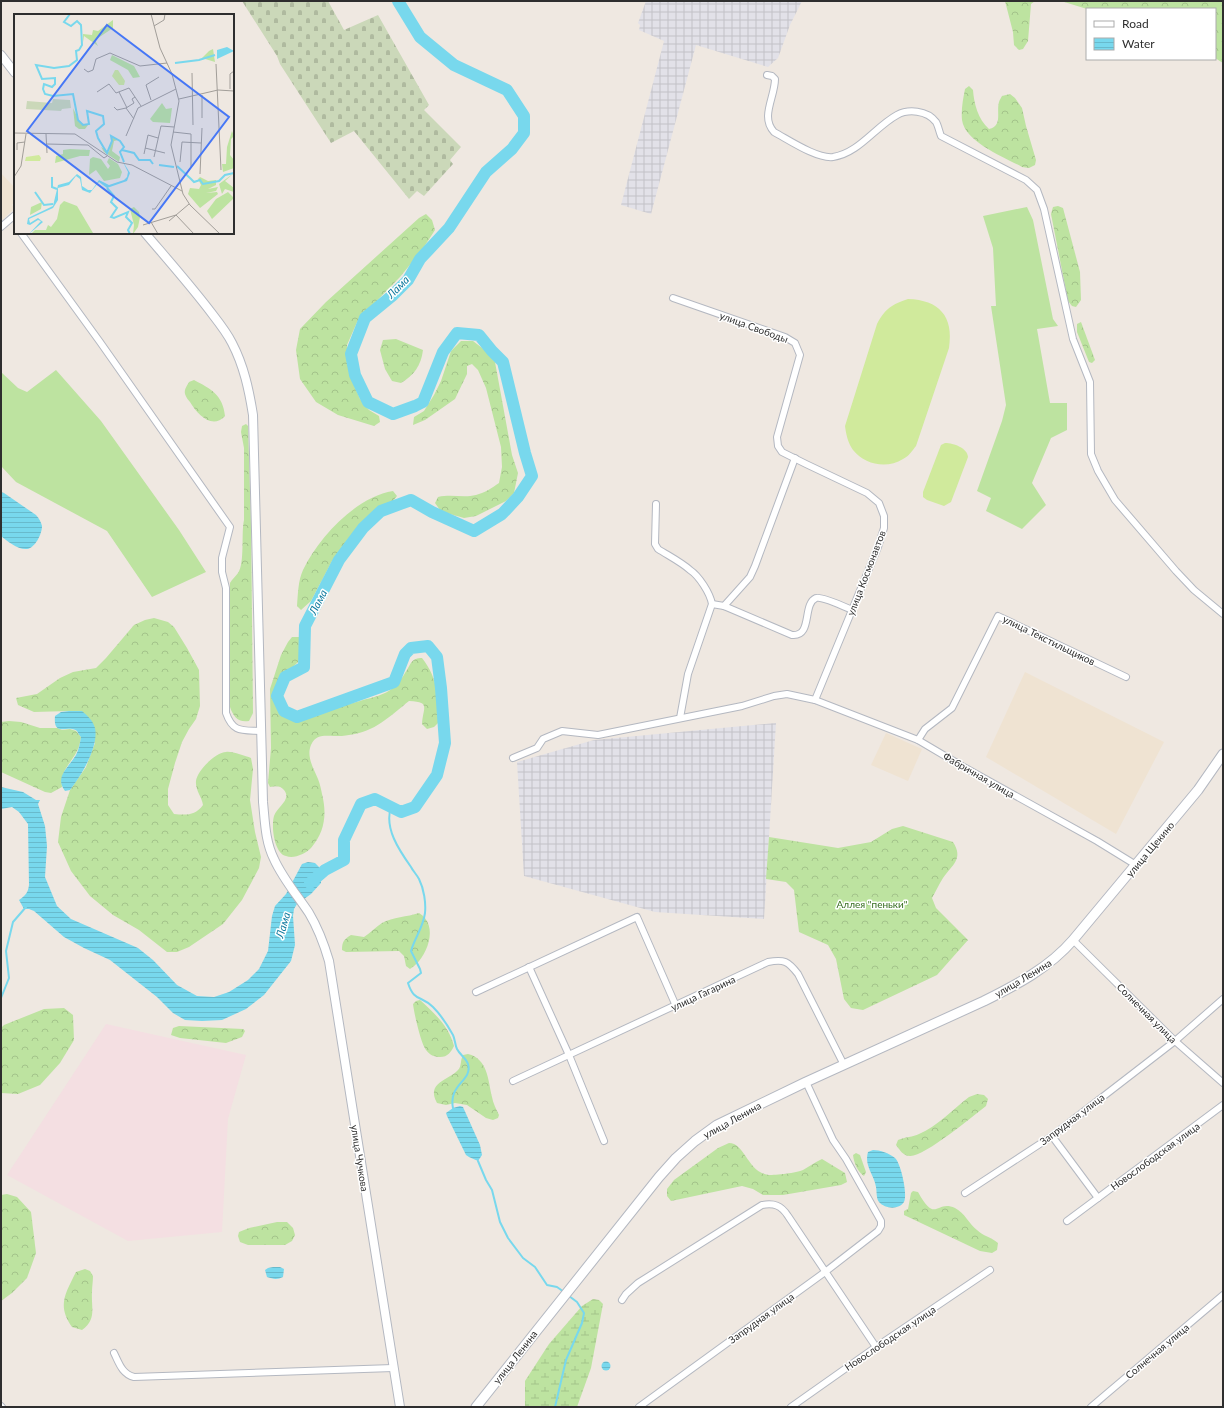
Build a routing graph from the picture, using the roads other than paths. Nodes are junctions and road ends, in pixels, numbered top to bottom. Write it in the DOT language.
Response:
graph roads {
  1 [pos="1,55"];
  2 [pos="14,72"];
  3 [pos="767,75"];
  4 [pos="13,216"];
  5 [pos="1,227"];
  6 [pos="22,234"];
  7 [pos="146,234"];
  8 [pos="673,298"];
  9 [pos="782,452"];
  10 [pos="795,458"];
  11 [pos="656,504"];
  12 [pos="712,604"];
  13 [pos="724,606"];
  14 [pos="852,610"];
  15 [pos="1223,614"];
  16 [pos="1126,677"];
  17 [pos="815,700"];
  18 [pos="680,718"];
  19 [pos="261,731"];
  20 [pos="918,740"];
  21 [pos="1223,754"];
  22 [pos="513,758"];
  23 [pos="1136,865"];
  24 [pos="1073,940"];
  25 [pos="528,968"];
  26 [pos="476,992"];
  27 [pos="1223,999"];
  28 [pos="676,1006"];
  29 [pos="1175,1041"];
  30 [pos="569,1055"];
  31 [pos="844,1065"];
  32 [pos="513,1081"];
  33 [pos="806,1082"];
  34 [pos="1223,1083"];
  35 [pos="1223,1106"];
  36 [pos="1052,1136"];
  37 [pos="604,1141"];
  38 [pos="966,1193"];
  39 [pos="1098,1198"];
  40 [pos="1067,1220"];
  41 [pos="990,1270"];
  42 [pos="825,1272"];
  43 [pos="1223,1295"];
  44 [pos="622,1300"];
  45 [pos="876,1347"];
  46 [pos="114,1353"];
  47 [pos="393,1368"];
  48 [pos="400,1407"];
  49 [pos="476,1407"];
  50 [pos="639,1407"];
  51 [pos="791,1407"];
  52 [pos="1090,1407"];
  1 -- 2 [label="street"];
  3 -- 15 [label="street"];
  4 -- 5 [label="street"];
  6 -- 19 [label="street"];
  7 -- 19 [label="street, улица Чучкова"];
  8 -- 9 [label="street, улица Свободы"];
  9 -- 10 [label="street, улица Космонавтов"];
  10 -- 13 [label="street"];
  10 -- 14 [label="street, улица Космонавтов"];
  11 -- 12 [label="street"];
  12 -- 13 [label="street"];
  12 -- 18 [label="street"];
  13 -- 14 [label="street"];
  14 -- 17 [label="street, улица Космонавтов"];
  16 -- 20 [label="street, улица Текстильщиков"];
  17 -- 18 [label="street, Фабричная улица"];
  17 -- 20 [label="street, Фабричная улица"];
  18 -- 22 [label="street, Фабричная улица"];
  19 -- 47 [label="street, улица Чучкова"];
  20 -- 23 [label="street, Фабричная улица"];
  21 -- 23 [label="main road, улица Щекино"];
  23 -- 24 [label="main road, улица Щекино"];
  24 -- 29 [label="street, Солнечная улица"];
  24 -- 31 [label="main road, улица Ленина"];
  25 -- 26 [label="street"];
  25 -- 28 [label="street"];
  25 -- 30 [label="street"];
  27 -- 29 [label="street, Запрудная улица"];
  28 -- 30 [label="street, улица Гагарина"];
  28 -- 31 [label="street, улица Гагарина"];
  29 -- 34 [label="street, Солнечная улица"];
  29 -- 36 [label="street, Запрудная улица"];
  30 -- 32 [label="street, улица Гагарина"];
  30 -- 37 [label="street"];
  31 -- 33 [label="main road, улица Ленина"];
  33 -- 42 [label="street, Запрудная улица"];
  33 -- 49 [label="main road, улица Ленина"];
  35 -- 39 [label="street, Новослободская улица"];
  36 -- 38 [label="street, Запрудная улица"];
  36 -- 39 [label="street"];
  39 -- 40 [label="street, Новослободская улица"];
  41 -- 45 [label="street, Новослободская улица"];
  42 -- 44 [label="street"];
  42 -- 45 [label="street"];
  42 -- 50 [label="street, Запрудная улица"];
  43 -- 52 [label="street, Солнечная улица"];
  45 -- 51 [label="street, Новослободская улица"];
  46 -- 47 [label="street"];
  47 -- 48 [label="street, улица Чучкова"];
}
